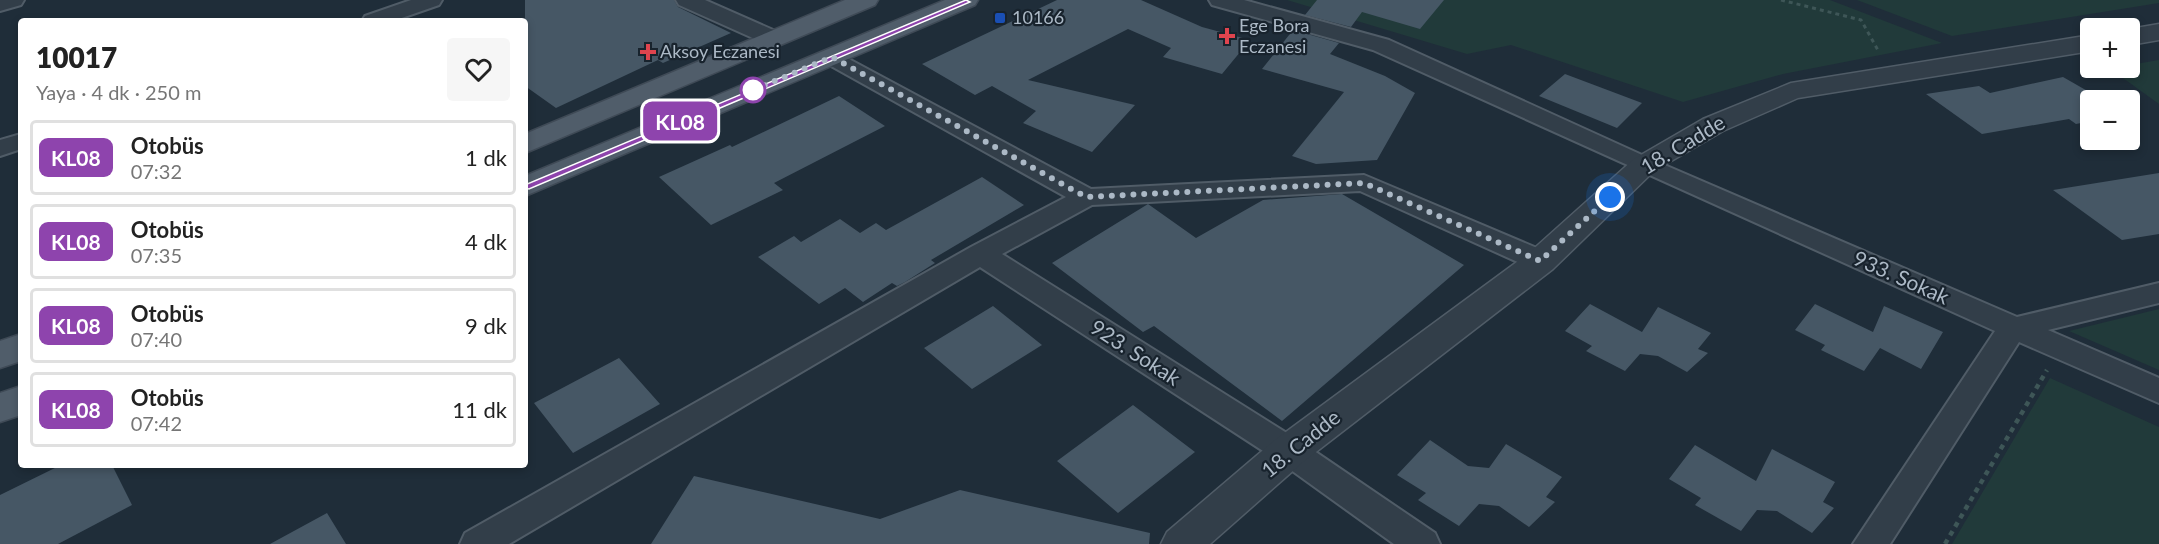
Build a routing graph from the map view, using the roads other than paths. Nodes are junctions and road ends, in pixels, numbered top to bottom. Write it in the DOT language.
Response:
graph roads {
  1 [pos="13,0"];
  2 [pos="431,0"];
  3 [pos="687,0"];
  4 [pos="866,0"];
  5 [pos="966,0"];
  6 [pos="1220,0"];
  7 [pos="0,5"];
  8 [pos="381,18"];
  9 [pos="2159,32"];
  10 [pos="2140,35"];
  11 [pos="772,38"];
  12 [pos="2080,45"];
  13 [pos="832,57"];
  14 [pos="18,142"];
  15 [pos="528,143"];
  16 [pos="0,148"];
  17 [pos="1644,165"];
  18 [pos="528,185"];
  19 [pos="1086,197"];
  20 [pos="981,254"];
  21 [pos="1540,261"];
  22 [pos="2159,293"];
  23 [pos="2013,328"];
  24 [pos="18,348"];
  25 [pos="0,355"];
  26 [pos="2159,391"];
  27 [pos="18,400"];
  28 [pos="0,408"];
  29 [pos="1289,451"];
  30 [pos="478,544"];
  31 [pos="1182,544"];
  32 [pos="1422,544"];
  33 [pos="1871,544"];
  1 -- 7 [label="street"];
  2 -- 8 [label="street"];
  3 -- 11 [label="street"];
  4 -- 11 [label="main road"];
  5 -- 13 [label="main road"];
  6 -- 17 [label="street, 933. Sokak"];
  9 -- 10 [label="street"];
  11 -- 15 [label="main road"];
  12 -- 17 [label="street, 18. Cadde"];
  13 -- 18 [label="main road"];
  13 -- 19 [label="street"];
  14 -- 16 [label="street"];
  17 -- 21 [label="street, 18. Cadde"];
  17 -- 23 [label="street, 933. Sokak"];
  19 -- 20 [label="street"];
  19 -- 21 [label="street"];
  20 -- 29 [label="street, 923. Sokak"];
  20 -- 30 [label="street"];
  21 -- 29 [label="street, 18. Cadde"];
  22 -- 23 [label="street"];
  23 -- 26 [label="street, 933. Sokak"];
  23 -- 33 [label="street"];
  24 -- 25 [label="main road"];
  27 -- 28 [label="main road"];
  29 -- 31 [label="street, 18. Cadde"];
  29 -- 32 [label="street, 923. Sokak"];
}
